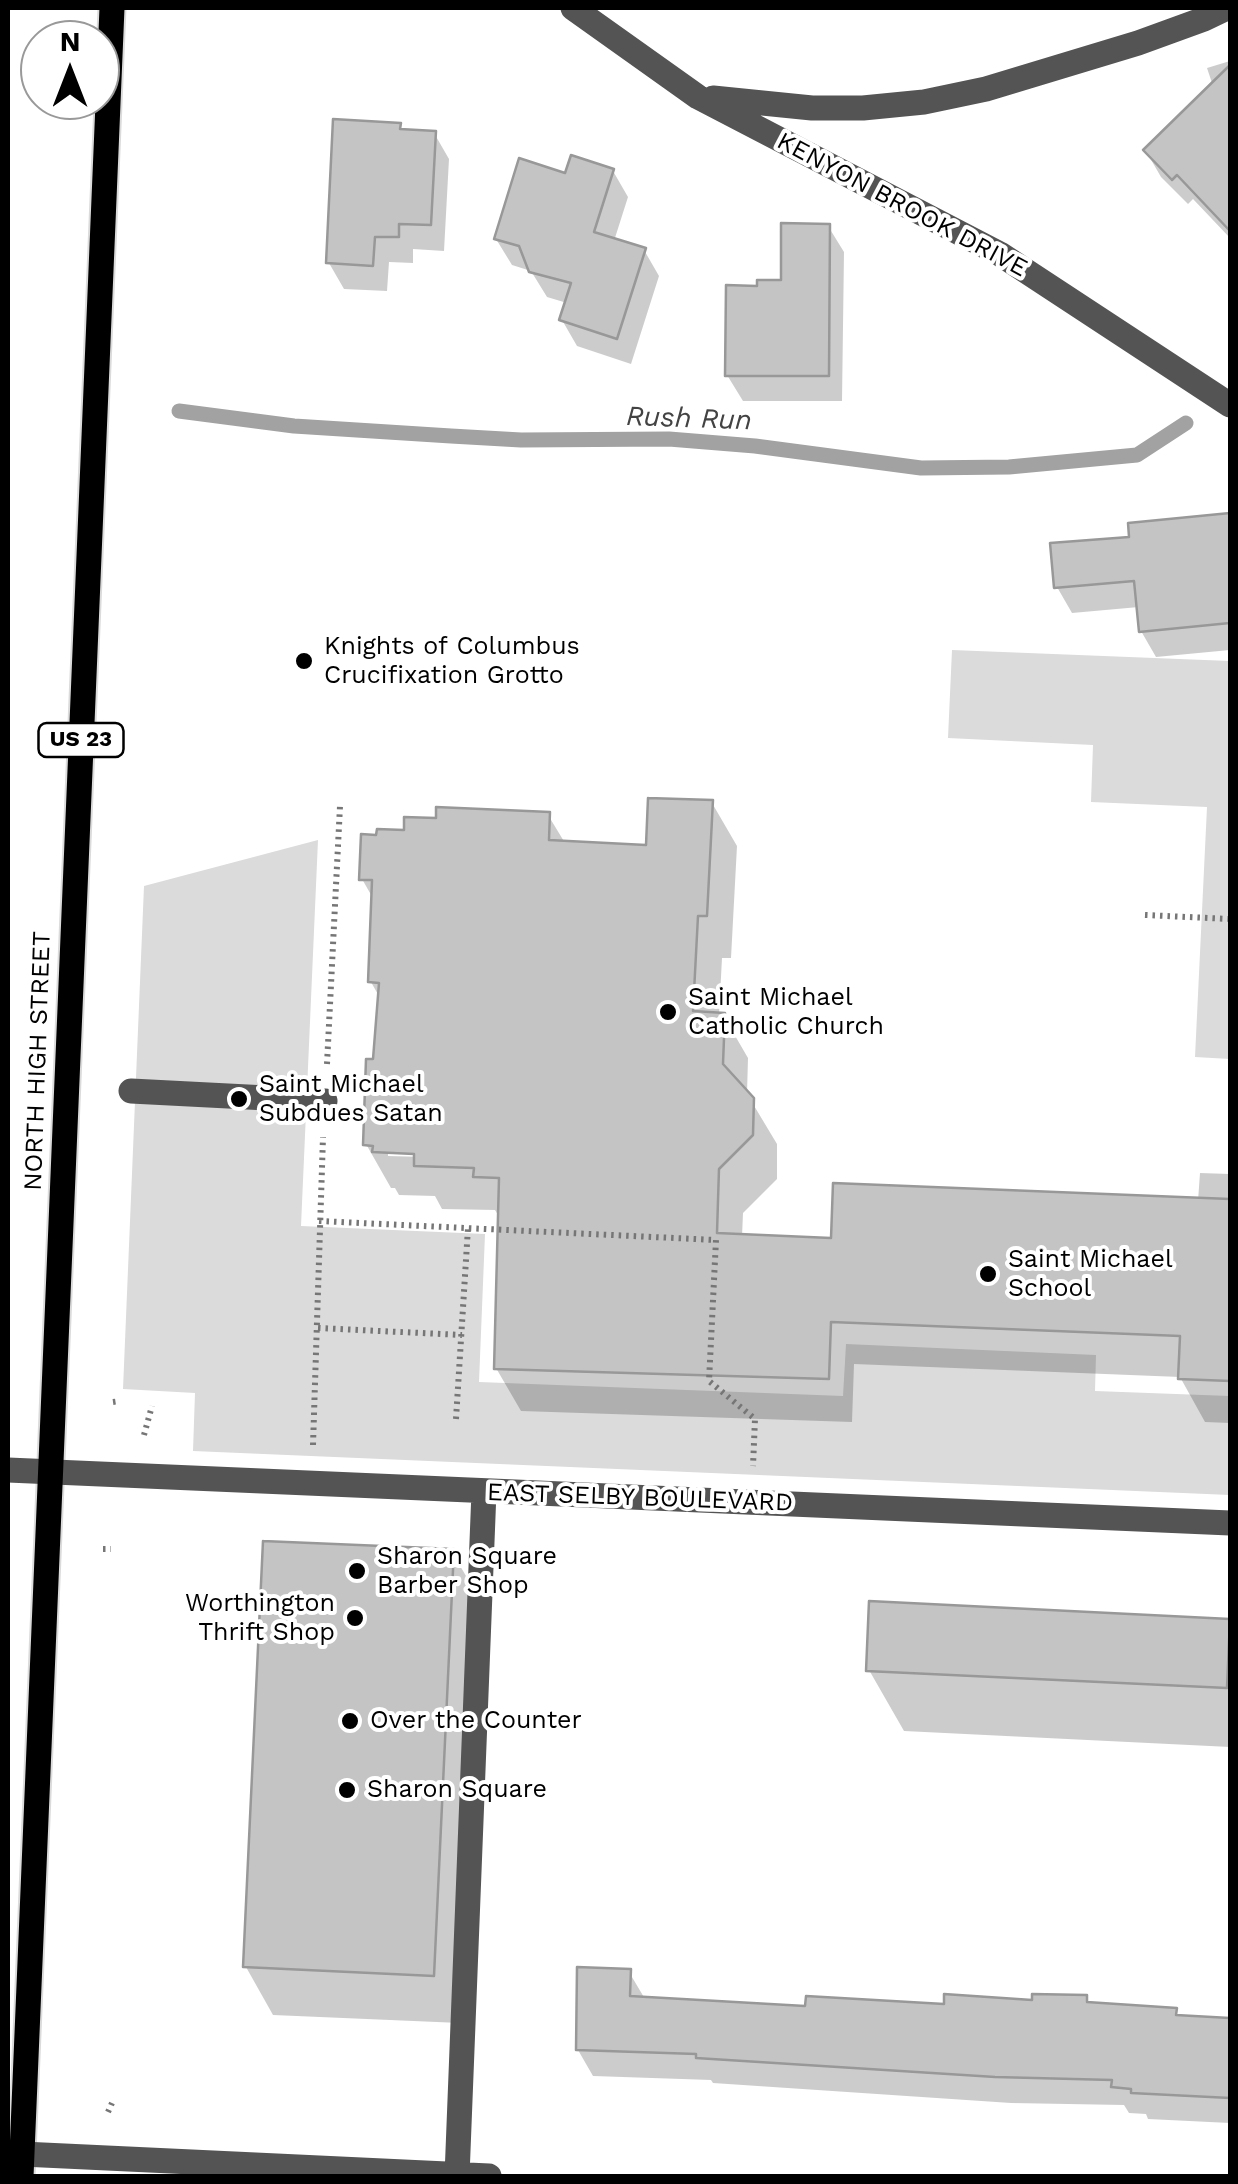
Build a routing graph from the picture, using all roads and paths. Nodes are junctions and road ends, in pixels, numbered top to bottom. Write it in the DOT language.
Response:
graph roads {
  1 [pos="112,8"];
  2 [pos="573,8"];
  3 [pos="1227,8"];
  4 [pos="698,97"];
  5 [pos="1230,405"];
  6 [pos="1146,915"];
  7 [pos="1230,918"];
  8 [pos="131,1092"];
  9 [pos="325,1101"];
  10 [pos="319,1221"];
  11 [pos="468,1228"];
  12 [pos="318,1328"];
  13 [pos="462,1336"];
  14 [pos="152,1406"];
  15 [pos="456,1419"];
  16 [pos="144,1435"];
  17 [pos="753,1467"];
  18 [pos="8,1470"];
  19 [pos="50,1472"];
  20 [pos="484,1491"];
  21 [pos="1230,1523"];
  22 [pos="112,2102"];
  23 [pos="108,2112"];
  24 [pos="22,2165"];
  25 [pos="457,2176"];
  26 [pos="489,2176"];
  1 -- 19 [label="main road, NORTH HIGH STREET / US 23"];
  2 -- 4 [label="street, KENYON BROOK DRIVE"];
  3 -- 4 [label="street"];
  4 -- 5 [label="street, KENYON BROOK DRIVE"];
  6 -- 7 [label="path"];
  8 -- 9 [label="street"];
  10 -- 11 [label="path"];
  11 -- 13 [label="path"];
  11 -- 17 [label="path"];
  12 -- 13 [label="path"];
  13 -- 15 [label="path"];
  14 -- 16 [label="path"];
  18 -- 19 [label="street, EAST SELBY BOULEVARD"];
  19 -- 20 [label="street, EAST SELBY BOULEVARD"];
  19 -- 24 [label="main road, NORTH HIGH STREET / US 23"];
  20 -- 21 [label="street, EAST SELBY BOULEVARD"];
  20 -- 25 [label="street"];
  22 -- 23 [label="path"];
  24 -- 25 [label="street"];
  25 -- 26 [label="street"];
}
